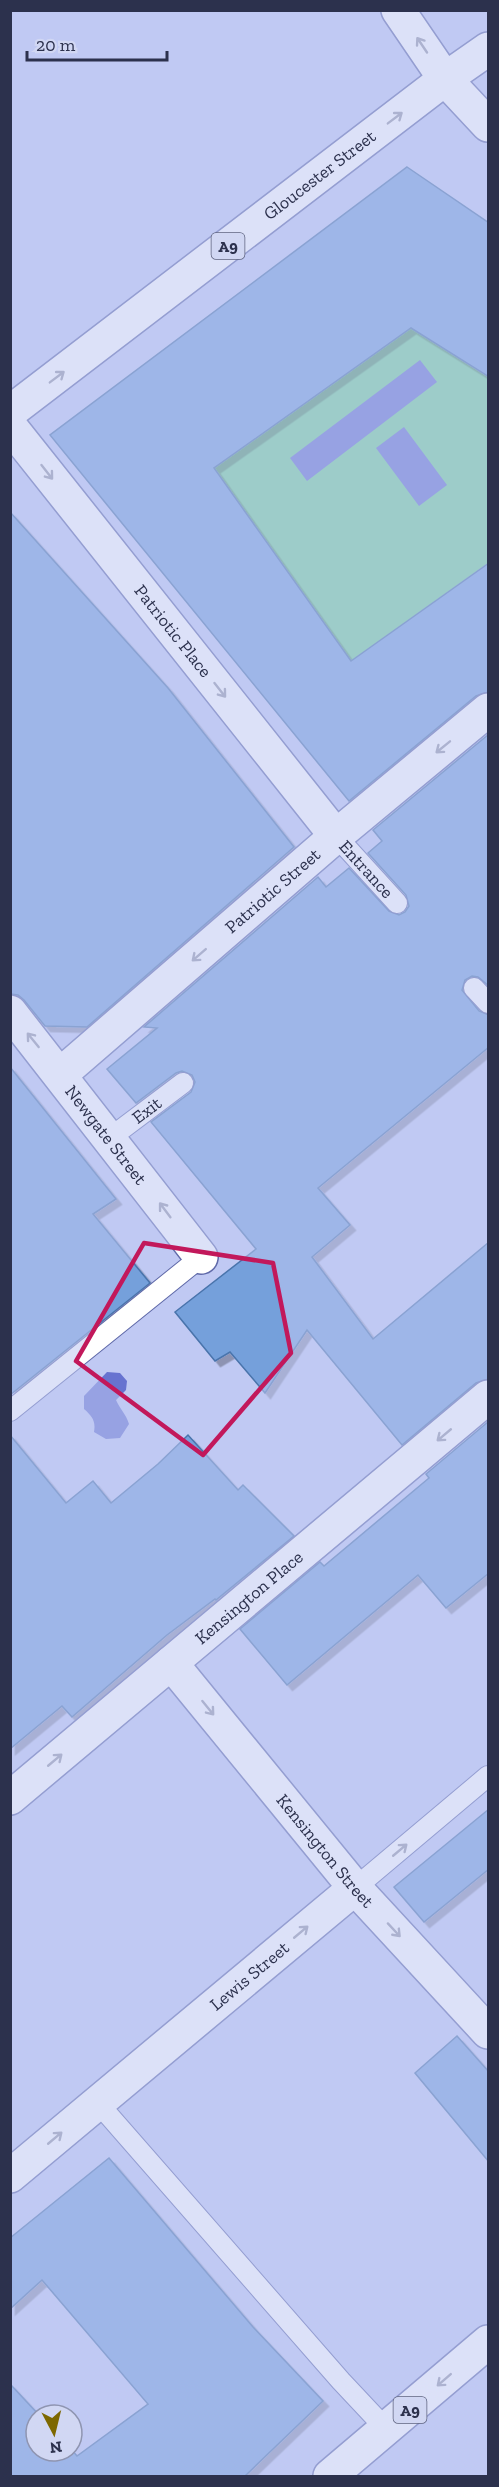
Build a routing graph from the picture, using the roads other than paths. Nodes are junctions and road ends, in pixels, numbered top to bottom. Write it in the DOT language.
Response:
graph roads {
  1 [pos="398,10"];
  2 [pos="489,49"];
  3 [pos="446,79"];
  4 [pos="489,125"];
  5 [pos="10,412"];
  6 [pos="10,426"];
  7 [pos="489,710"];
  8 [pos="336,836"];
  9 [pos="397,903"];
  10 [pos="474,988"];
  11 [pos="489,1004"];
  12 [pos="10,1012"];
  13 [pos="61,1074"];
  14 [pos="183,1083"];
  15 [pos="110,1138"];
  16 [pos="201,1257"];
  17 [pos="489,1397"];
  18 [pos="10,1411"];
  19 [pos="171,1663"];
  20 [pos="489,1776"];
  21 [pos="10,1798"];
  22 [pos="355,1887"];
  23 [pos="489,2032"];
  24 [pos="98,2103"];
  25 [pos="10,2176"];
  26 [pos="489,2342"];
  27 [pos="387,2430"];
  28 [pos="330,2476"];
  3 -- 1 [label="main road, one-way"];
  2 -- 3 [label="main road, Gloucester Street / A9"];
  3 -- 4 [label="main road"];
  5 -- 3 [label="main road, Gloucester Street / A9, one-way"];
  6 -- 8 [label="main road, Patriotic Place, one-way"];
  7 -- 8 [label="main road, Patriotic Street, one-way"];
  8 -- 9 [label="lane, Entrance"];
  8 -- 13 [label="main road, Patriotic Street, one-way"];
  10 -- 11 [label="lane"];
  13 -- 12 [label="main road, Newgate Street, one-way"];
  13 -- 15 [label="main road, Newgate Street"];
  14 -- 15 [label="lane, Exit"];
  16 -- 15 [label="main road, Newgate Street, one-way"];
  16 -- 18 [label="lane"];
  17 -- 19 [label="main road, Kensington Place, one-way"];
  21 -- 19 [label="main road, Kensington Place, one-way"];
  19 -- 22 [label="main road, Kensington Street, one-way"];
  22 -- 20 [label="lane, Lewis Street, one-way"];
  22 -- 23 [label="main road, Kensington Street, one-way"];
  24 -- 22 [label="main road, Lewis Street, one-way"];
  25 -- 24 [label="main road, Lewis Street, one-way"];
  24 -- 27 [label="lane"];
  26 -- 27 [label="main road, A9, one-way"];
  27 -- 28 [label="main road, A9"];
}
